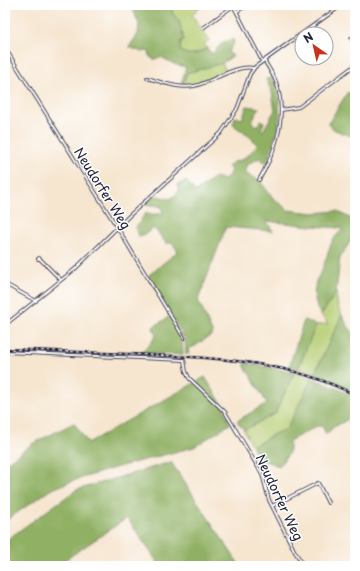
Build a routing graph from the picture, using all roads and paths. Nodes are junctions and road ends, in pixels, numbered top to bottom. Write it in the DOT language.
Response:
graph roads {
  1 [pos="233,5"];
  2 [pos="248,5"];
  3 [pos="342,5"];
  4 [pos="237,12"];
  5 [pos="203,28"];
  6 [pos="351,38"];
  7 [pos="355,44"];
  8 [pos="5,48"];
  9 [pos="263,61"];
  10 [pos="355,65"];
  11 [pos="253,68"];
  12 [pos="147,78"];
  13 [pos="281,110"];
  14 [pos="259,180"];
  15 [pos="117,227"];
  16 [pos="38,259"];
  17 [pos="62,280"];
  18 [pos="7,285"];
  19 [pos="36,301"];
  20 [pos="5,326"];
  21 [pos="184,338"];
  22 [pos="5,352"];
  23 [pos="328,503"];
  24 [pos="272,506"];
  25 [pos="303,565"];
  1 -- 4 [label="street"];
  1 -- 5 [label="street"];
  2 -- 4 [label="street"];
  3 -- 9 [label="street"];
  4 -- 9 [label="street"];
  6 -- 7 [label="street"];
  8 -- 15 [label="street, Neudorfer Weg"];
  9 -- 11 [label="street"];
  9 -- 13 [label="street"];
  10 -- 13 [label="street"];
  11 -- 12 [label="street"];
  11 -- 15 [label="street"];
  13 -- 14 [label="street"];
  15 -- 17 [label="street"];
  15 -- 21 [label="street, Neudorfer Weg"];
  16 -- 17 [label="street"];
  17 -- 19 [label="street"];
  18 -- 19 [label="street"];
  19 -- 20 [label="street"];
  22 -- 24 [label="street, Neudorfer Weg"];
  23 -- 24 [label="street"];
  24 -- 25 [label="street, Neudorfer Weg"];
}
